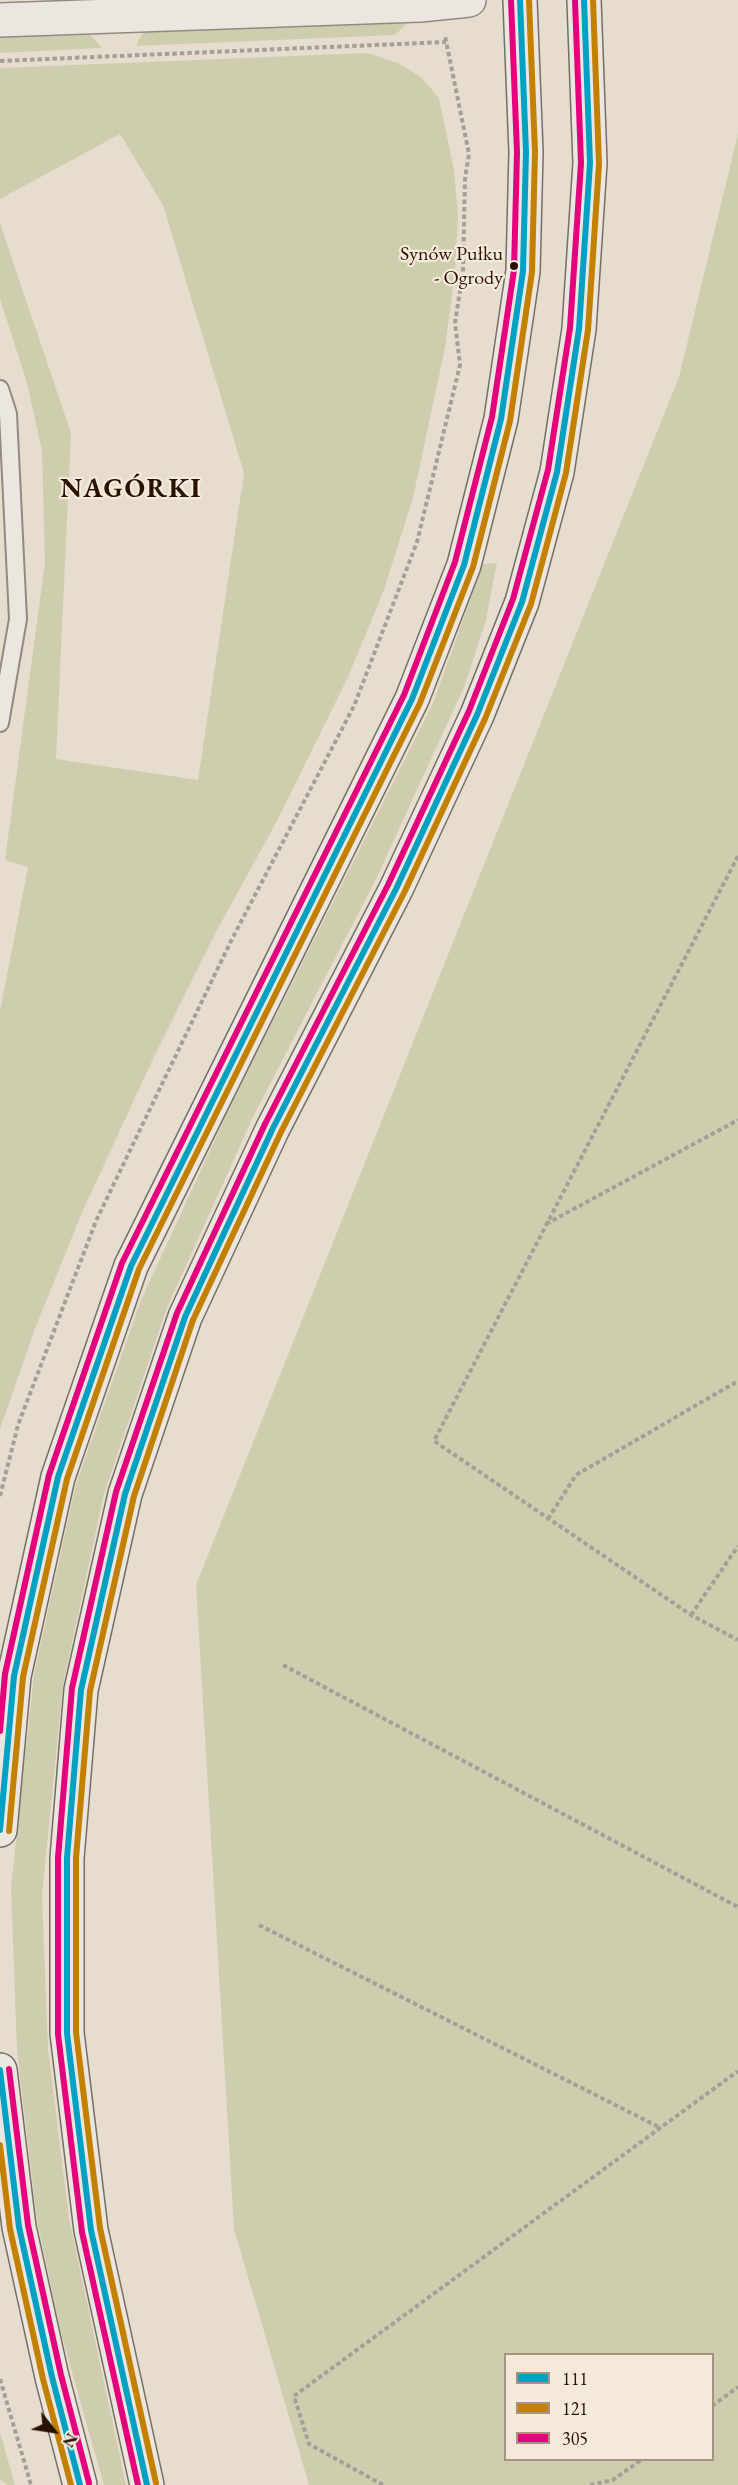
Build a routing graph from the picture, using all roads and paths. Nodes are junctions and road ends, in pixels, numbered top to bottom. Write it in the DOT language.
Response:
graph roads {
  1 [pos="40,0"];
  2 [pos="469,0"];
  3 [pos="520,0"];
  4 [pos="584,0"];
  5 [pos="0,6"];
  6 [pos="0,20"];
  7 [pos="444,32"];
  8 [pos="446,42"];
  9 [pos="0,61"];
  10 [pos="0,389"];
  11 [pos="0,723"];
  12 [pos="738,856"];
  13 [pos="738,1120"];
  14 [pos="546,1224"];
  15 [pos="738,1381"];
  16 [pos="0,1496"];
  17 [pos="548,1519"];
  18 [pos="738,1546"];
  19 [pos="691,1615"];
  20 [pos="738,1640"];
  21 [pos="283,1665"];
  22 [pos="0,1830"];
  23 [pos="738,1907"];
  24 [pos="260,1925"];
  25 [pos="0,2070"];
  26 [pos="738,2072"];
  27 [pos="661,2128"];
  28 [pos="0,2379"];
  29 [pos="738,2386"];
  30 [pos="714,2404"];
  31 [pos="640,2461"];
  32 [pos="31,2485"];
  33 [pos="80,2485"];
  34 [pos="147,2485"];
  35 [pos="383,2485"];
  36 [pos="590,2485"];
  1 -- 5 [label="main road"];
  2 -- 6 [label="main road"];
  3 -- 22 [label="main road"];
  4 -- 34 [label="main road"];
  7 -- 8 [label="path"];
  8 -- 9 [label="path"];
  8 -- 16 [label="path"];
  10 -- 11 [label="lane"];
  12 -- 14 [label="path"];
  13 -- 14 [label="path"];
  14 -- 17 [label="path"];
  15 -- 17 [label="path"];
  17 -- 19 [label="path"];
  18 -- 19 [label="path"];
  19 -- 20 [label="path"];
  21 -- 23 [label="path"];
  24 -- 27 [label="path"];
  25 -- 33 [label="main road"];
  26 -- 27 [label="path"];
  27 -- 35 [label="path"];
  28 -- 32 [label="path"];
  29 -- 30 [label="path"];
  31 -- 36 [label="path"];
}
